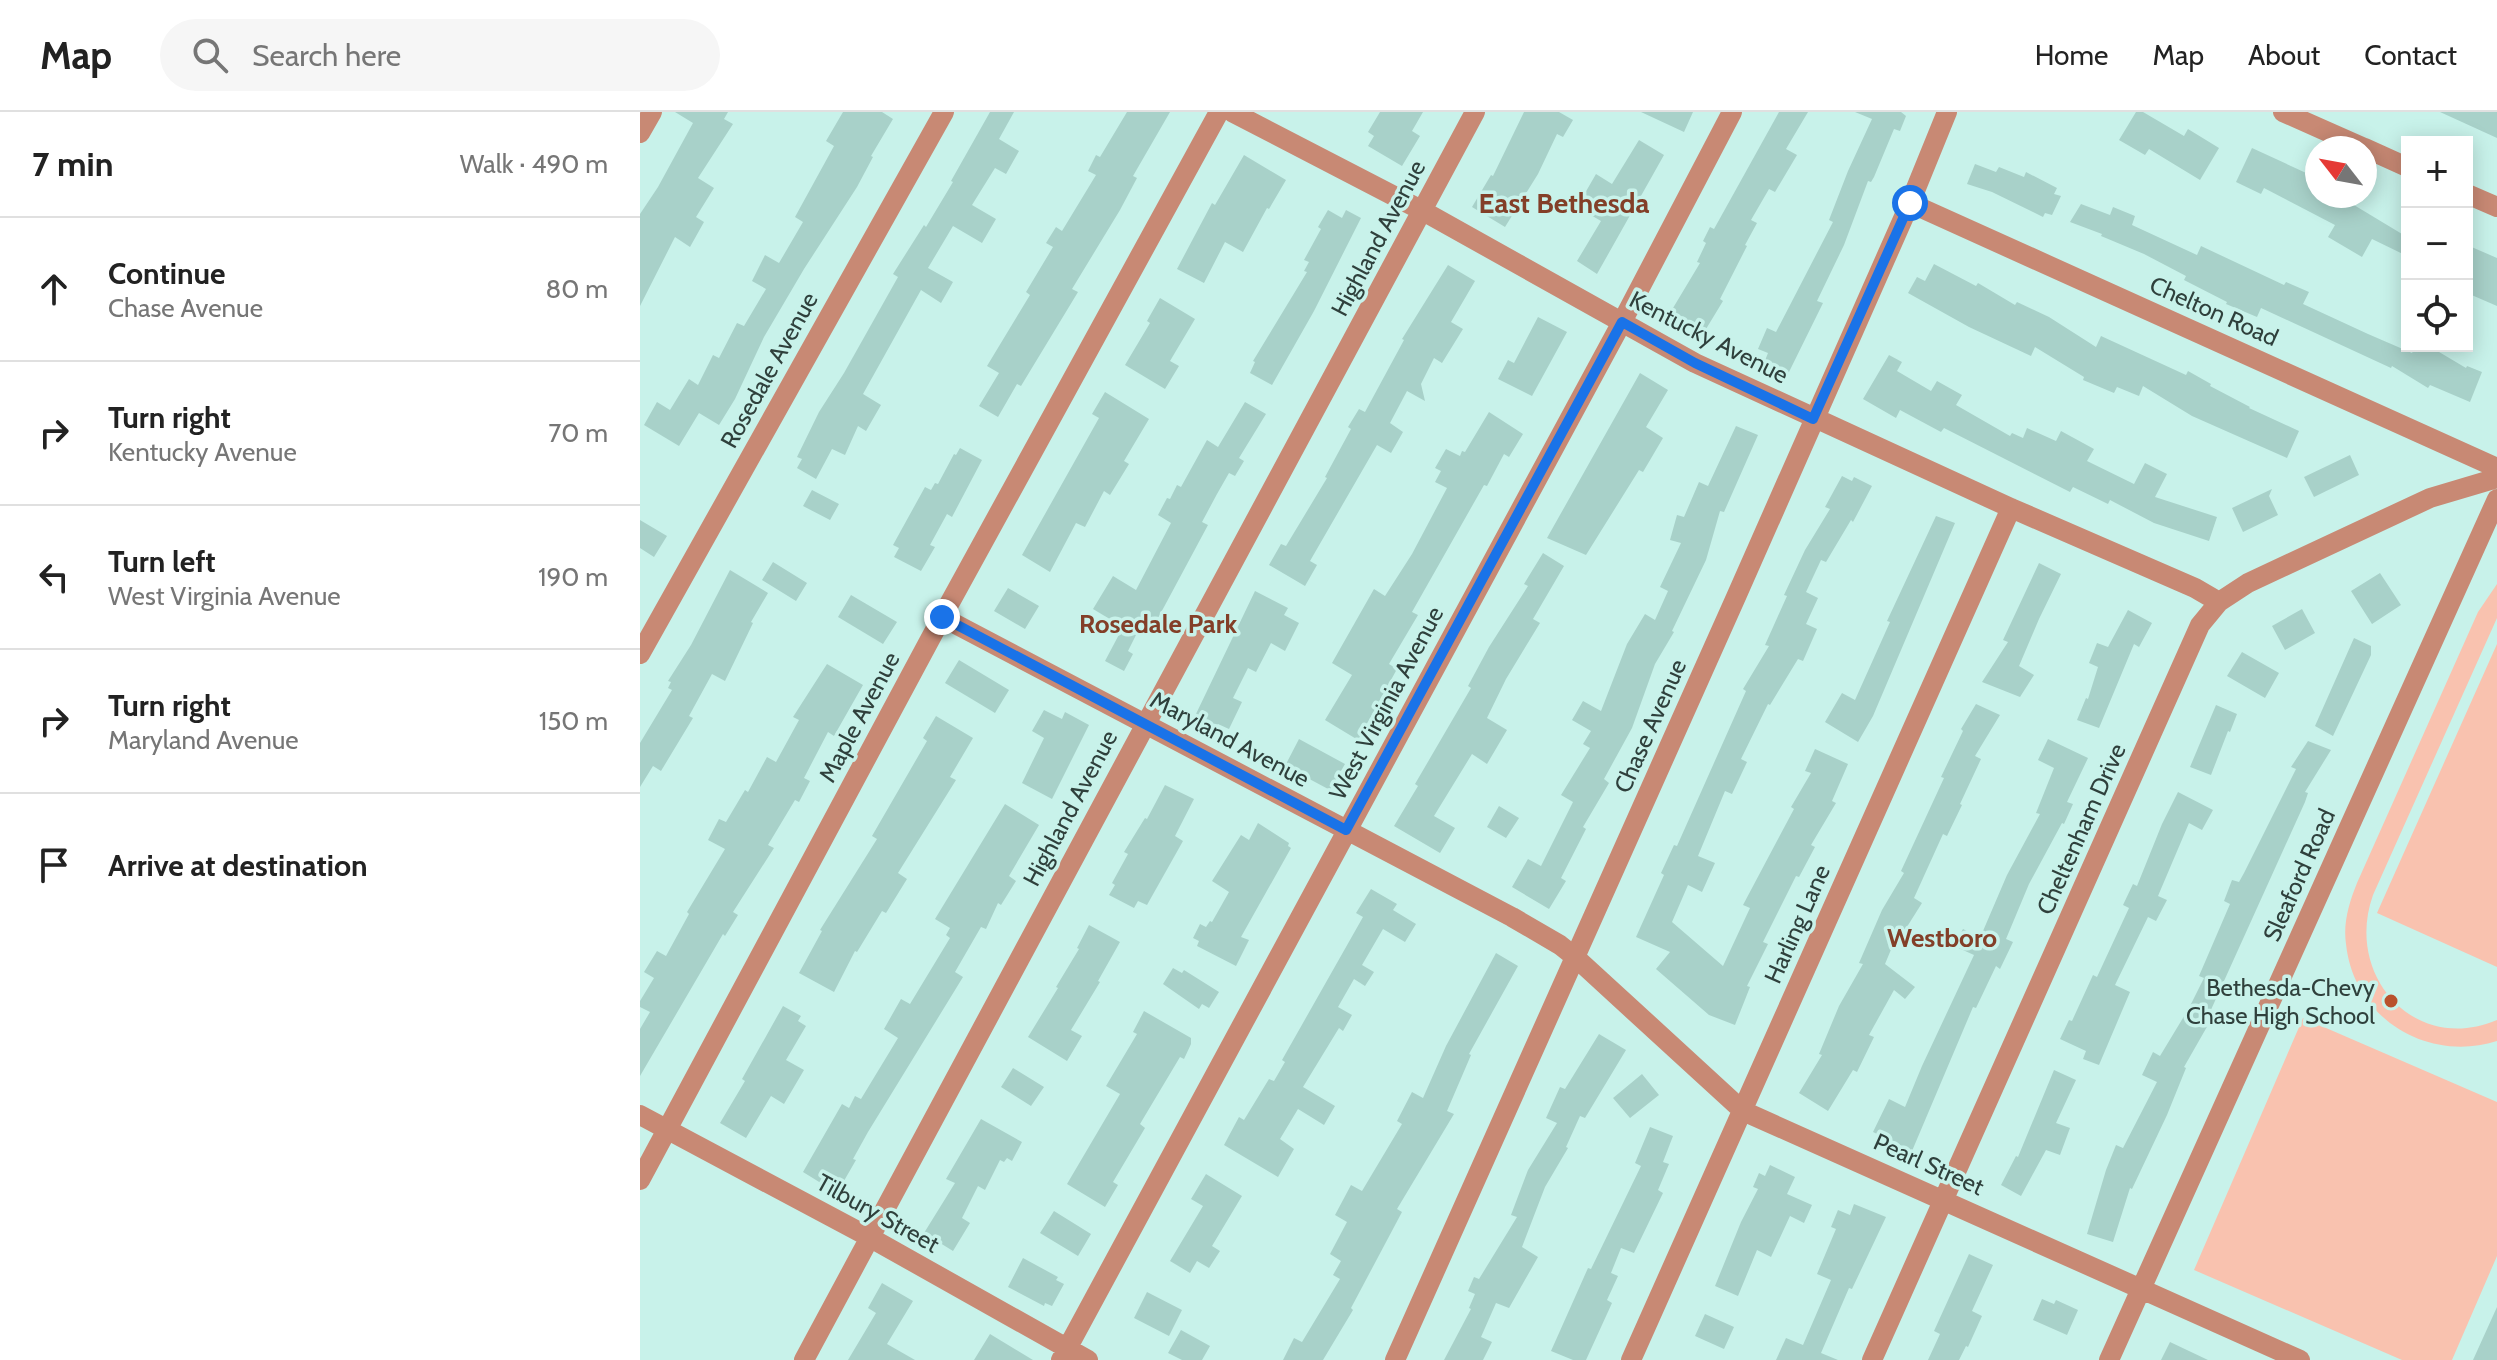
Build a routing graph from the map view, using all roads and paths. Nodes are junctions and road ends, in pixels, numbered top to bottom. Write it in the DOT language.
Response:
graph roads {
  1 [pos="652,112"];
  2 [pos="944,112"];
  3 [pos="1219,112"];
  4 [pos="1232,112"];
  5 [pos="1475,112"];
  6 [pos="1732,112"];
  7 [pos="1947,112"];
  8 [pos="2283,112"];
  9 [pos="640,133"];
  10 [pos="2337,136"];
  11 [pos="2377,154"];
  12 [pos="2401,164"];
  13 [pos="2473,197"];
  14 [pos="1910,203"];
  15 [pos="2497,207"];
  16 [pos="1423,211"];
  17 [pos="1622,322"];
  18 [pos="1813,419"];
  19 [pos="2497,468"];
  20 [pos="2497,478"];
  21 [pos="2497,499"];
  22 [pos="2011,508"];
  23 [pos="2219,602"];
  24 [pos="942,617"];
  25 [pos="640,654"];
  26 [pos="1145,723"];
  27 [pos="1346,830"];
  28 [pos="1575,957"];
  29 [pos="1743,1111"];
  30 [pos="640,1115"];
  31 [pos="668,1130"];
  32 [pos="640,1180"];
  33 [pos="1944,1199"];
  34 [pos="869,1237"];
  35 [pos="2140,1290"];
  36 [pos="1064,1354"];
  37 [pos="804,1360"];
  38 [pos="1088,1360"];
  39 [pos="1395,1360"];
  40 [pos="1631,1360"];
  41 [pos="1872,1360"];
  42 [pos="2109,1360"];
  43 [pos="2300,1360"];
  1 -- 9 [label="street"];
  2 -- 25 [label="street, Rosedale Avenue"];
  3 -- 24 [label="street, Maple Avenue"];
  4 -- 16 [label="street, Kentucky Avenue"];
  5 -- 16 [label="street, Highland Avenue"];
  6 -- 17 [label="street, West Virginia Avenue"];
  7 -- 14 [label="street, Chase Avenue"];
  8 -- 10 [label="street"];
  11 -- 12 [label="street"];
  13 -- 15 [label="street"];
  14 -- 18 [label="street, Chase Avenue"];
  14 -- 19 [label="street, Chelton Road"];
  16 -- 17 [label="street, Kentucky Avenue"];
  16 -- 26 [label="street, Highland Avenue"];
  17 -- 18 [label="street, Kentucky Avenue"];
  17 -- 27 [label="street, West Virginia Avenue"];
  18 -- 22 [label="street, Kentucky Avenue"];
  18 -- 28 [label="street, Chase Avenue"];
  20 -- 23 [label="street, Cheltenham Drive"];
  21 -- 35 [label="street, Sleaford Road"];
  22 -- 23 [label="street, Kentucky Avenue"];
  22 -- 29 [label="street, Harling Lane"];
  23 -- 33 [label="street, Cheltenham Drive"];
  24 -- 26 [label="street, Maryland Avenue"];
  24 -- 31 [label="street, Maple Avenue"];
  26 -- 27 [label="street, Maryland Avenue"];
  26 -- 34 [label="street, Highland Avenue"];
  27 -- 28 [label="street, Maryland Avenue"];
  27 -- 36 [label="street, West Virginia Avenue"];
  28 -- 29 [label="street, Pearl Street"];
  28 -- 39 [label="street, Chase Avenue"];
  29 -- 33 [label="street, Pearl Street"];
  29 -- 40 [label="street, Harling Lane"];
  30 -- 31 [label="street, Tilbury Street"];
  31 -- 32 [label="street, Maple Avenue"];
  31 -- 34 [label="street, Tilbury Street"];
  33 -- 35 [label="street, Pearl Street"];
  33 -- 41 [label="street, Cheltenham Drive"];
  34 -- 36 [label="street, Tilbury Street"];
  34 -- 37 [label="street, Highland Avenue"];
  35 -- 42 [label="street, Sleaford Road"];
  35 -- 43 [label="street, Pearl Street"];
  36 -- 38 [label="street, Tilbury Street"];
}
